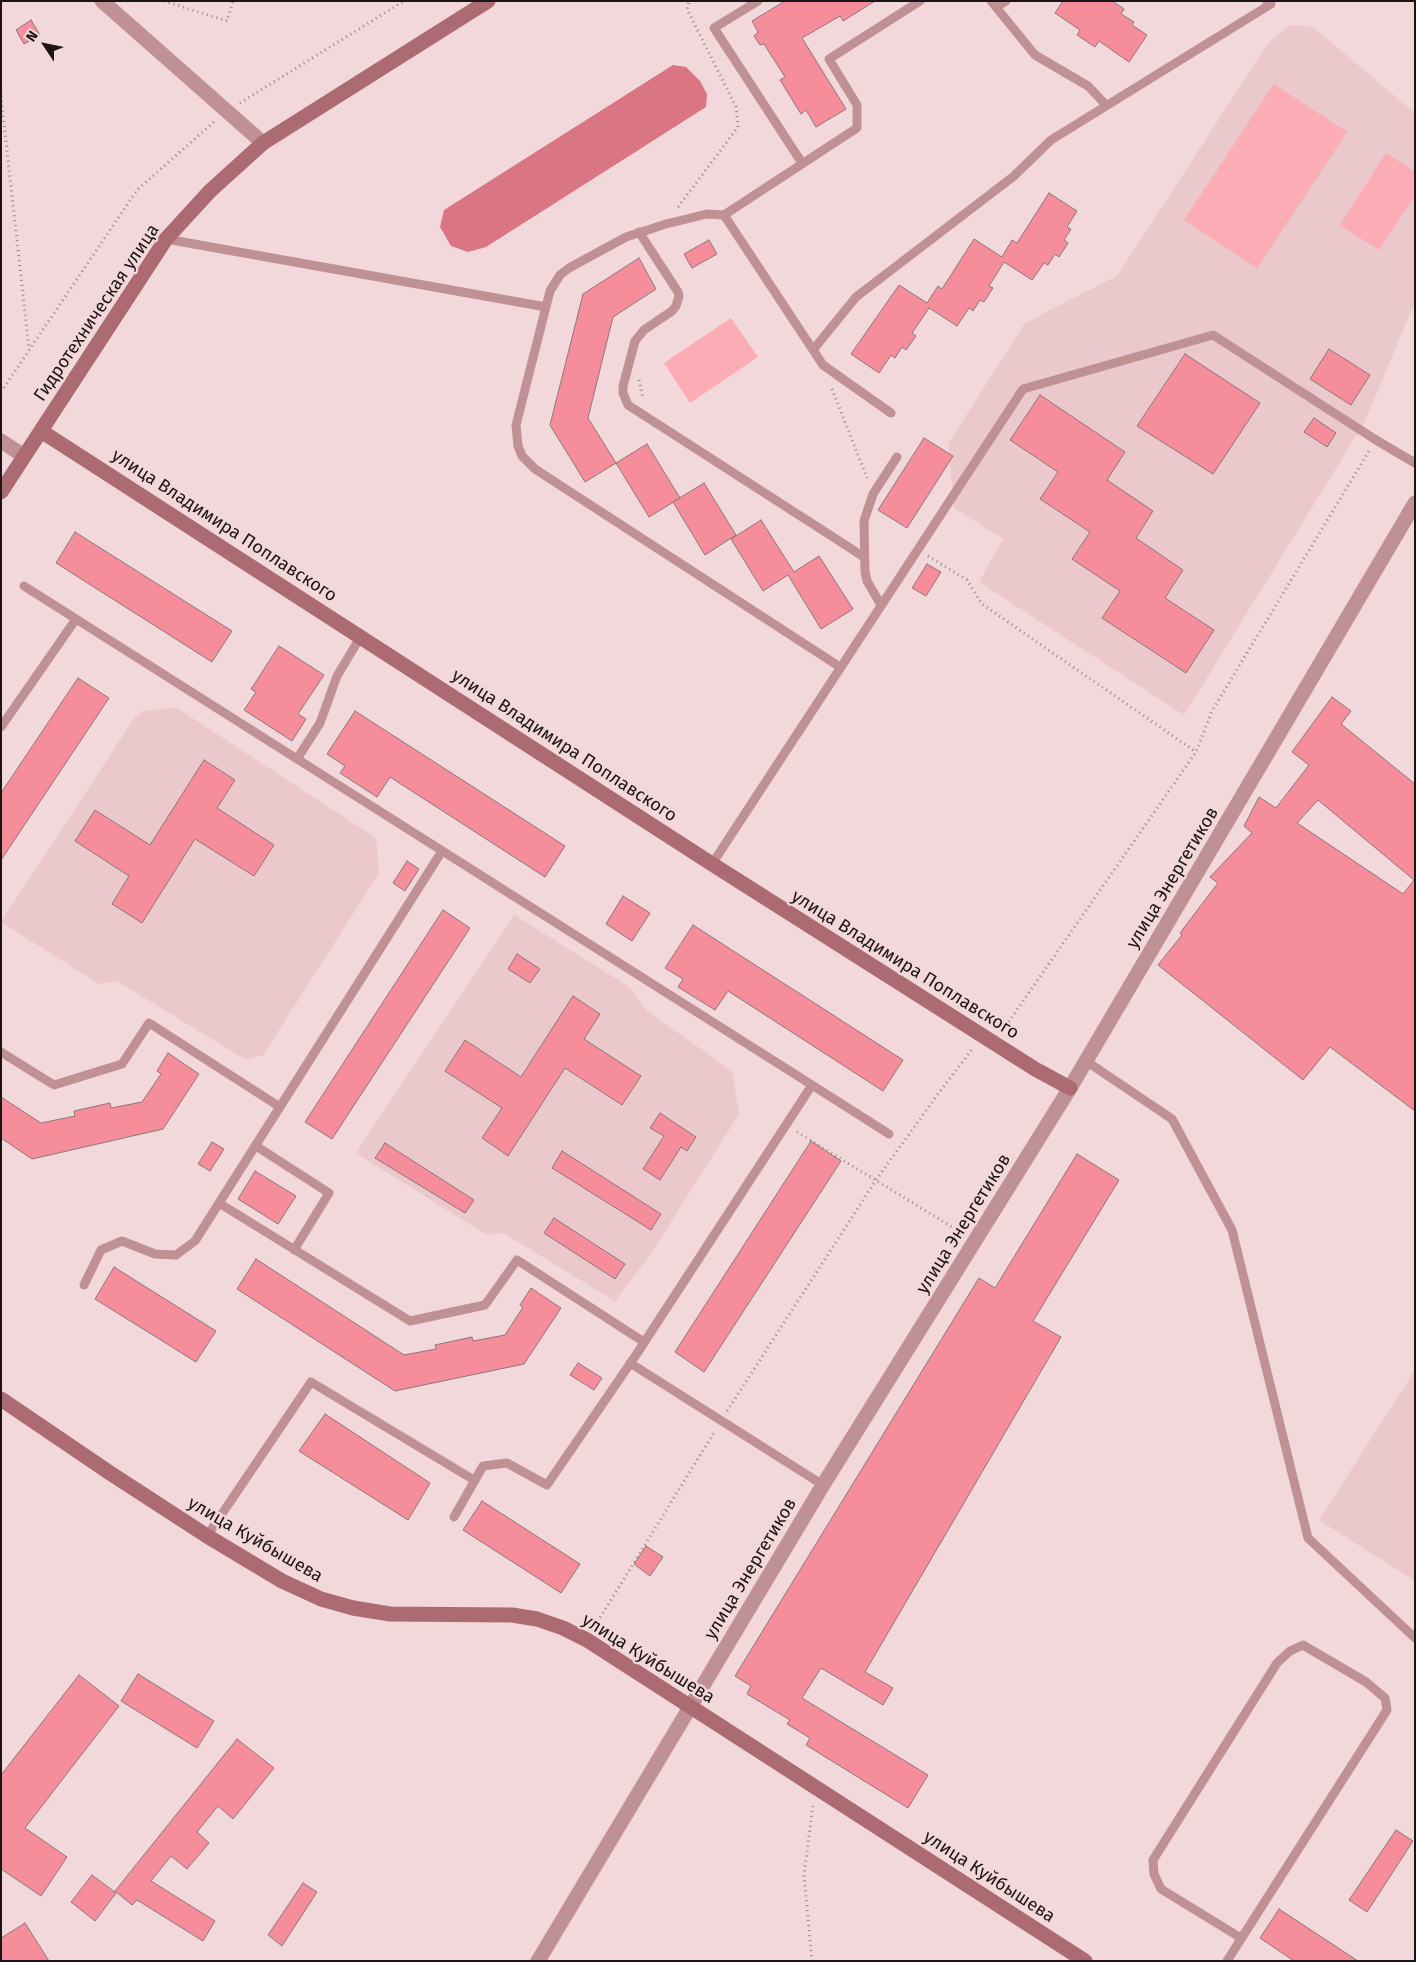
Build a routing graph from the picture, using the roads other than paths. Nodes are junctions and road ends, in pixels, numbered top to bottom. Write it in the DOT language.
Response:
graph roads {
  1 [pos="102,1"];
  2 [pos="488,1"];
  3 [pos="758,1"];
  4 [pos="920,1"];
  5 [pos="1006,1"];
  6 [pos="1267,1"];
  7 [pos="994,4"];
  8 [pos="1106,105"];
  9 [pos="263,143"];
  10 [pos="802,163"];
  11 [pos="724,215"];
  12 [pos="640,232"];
  13 [pos="166,239"];
  14 [pos="546,307"];
  15 [pos="813,350"];
  16 [pos="891,413"];
  17 [pos="41,431"];
  18 [pos="1,441"];
  19 [pos="24,456"];
  20 [pos="897,457"];
  21 [pos="1415,463"];
  22 [pos="1,492"];
  23 [pos="1415,504"];
  24 [pos="864,557"];
  25 [pos="24,586"];
  26 [pos="881,605"];
  27 [pos="76,619"];
  28 [pos="361,636"];
  29 [pos="840,667"];
  30 [pos="1,727"];
  31 [pos="297,759"];
  32 [pos="442,851"];
  33 [pos="712,864"];
  34 [pos="1,1052"];
  35 [pos="1086,1061"];
  36 [pos="812,1085"];
  37 [pos="1070,1088"];
  38 [pos="280,1107"];
  39 [pos="889,1134"];
  40 [pos="256,1146"];
  41 [pos="219,1203"];
  42 [pos="294,1250"];
  43 [pos="84,1285"];
  44 [pos="644,1342"];
  45 [pos="630,1363"];
  46 [pos="1,1398"];
  47 [pos="474,1480"];
  48 [pos="823,1485"];
  49 [pos="454,1517"];
  50 [pos="207,1536"];
  51 [pos="1415,1638"];
  52 [pos="689,1707"];
  53 [pos="1241,1938"];
  54 [pos="538,1961"];
  55 [pos="1085,1961"];
  56 [pos="1227,1961"];
  1 -- 9 [label="street"];
  2 -- 9 [label="main road, Гидротехническая улица"];
  3 -- 10 [label="lane"];
  4 -- 10 [label="lane"];
  5 -- 7 [label="lane"];
  6 -- 8 [label="lane"];
  7 -- 8 [label="lane"];
  8 -- 15 [label="lane"];
  9 -- 13 [label="main road, Гидротехническая улица"];
  10 -- 11 [label="lane"];
  11 -- 12 [label="lane"];
  11 -- 15 [label="lane"];
  12 -- 14 [label="lane"];
  12 -- 24 [label="lane"];
  13 -- 14 [label="lane"];
  13 -- 17 [label="main road, Гидротехническая улица"];
  14 -- 29 [label="lane"];
  15 -- 16 [label="lane"];
  17 -- 19 [label="main road, Гидротехническая улица"];
  17 -- 28 [label="main road, улица Владимира Поплавского"];
  18 -- 19 [label="street"];
  19 -- 22 [label="main road, Гидротехническая улица"];
  20 -- 24 [label="lane"];
  21 -- 26 [label="lane"];
  23 -- 35 [label="street, улица Энергетиков"];
  24 -- 26 [label="lane"];
  25 -- 27 [label="lane"];
  26 -- 29 [label="lane"];
  27 -- 30 [label="lane"];
  27 -- 31 [label="lane"];
  28 -- 31 [label="lane"];
  28 -- 33 [label="main road, улица Владимира Поплавского"];
  29 -- 33 [label="lane"];
  31 -- 32 [label="lane"];
  32 -- 36 [label="lane"];
  32 -- 38 [label="lane"];
  33 -- 37 [label="main road, улица Владимира Поплавского"];
  34 -- 38 [label="lane"];
  35 -- 37 [label="street, улица Энергетиков"];
  35 -- 51 [label="lane"];
  36 -- 39 [label="lane"];
  36 -- 44 [label="lane"];
  37 -- 48 [label="street, улица Энергетиков"];
  38 -- 40 [label="lane"];
  40 -- 41 [label="lane"];
  40 -- 42 [label="lane"];
  41 -- 42 [label="lane"];
  41 -- 43 [label="lane"];
  42 -- 44 [label="lane"];
  44 -- 45 [label="lane"];
  45 -- 47 [label="lane"];
  45 -- 48 [label="lane"];
  46 -- 50 [label="main road, улица Куйбышева"];
  47 -- 49 [label="lane"];
  47 -- 50 [label="lane"];
  48 -- 52 [label="street, улица Энергетиков"];
  50 -- 52 [label="main road, улица Куйбышева"];
  52 -- 54 [label="street, улица Энергетиков"];
  52 -- 55 [label="main road, улица Куйбышева"];
  53 -- 53 [label="lane"];
  53 -- 56 [label="lane"];
}
